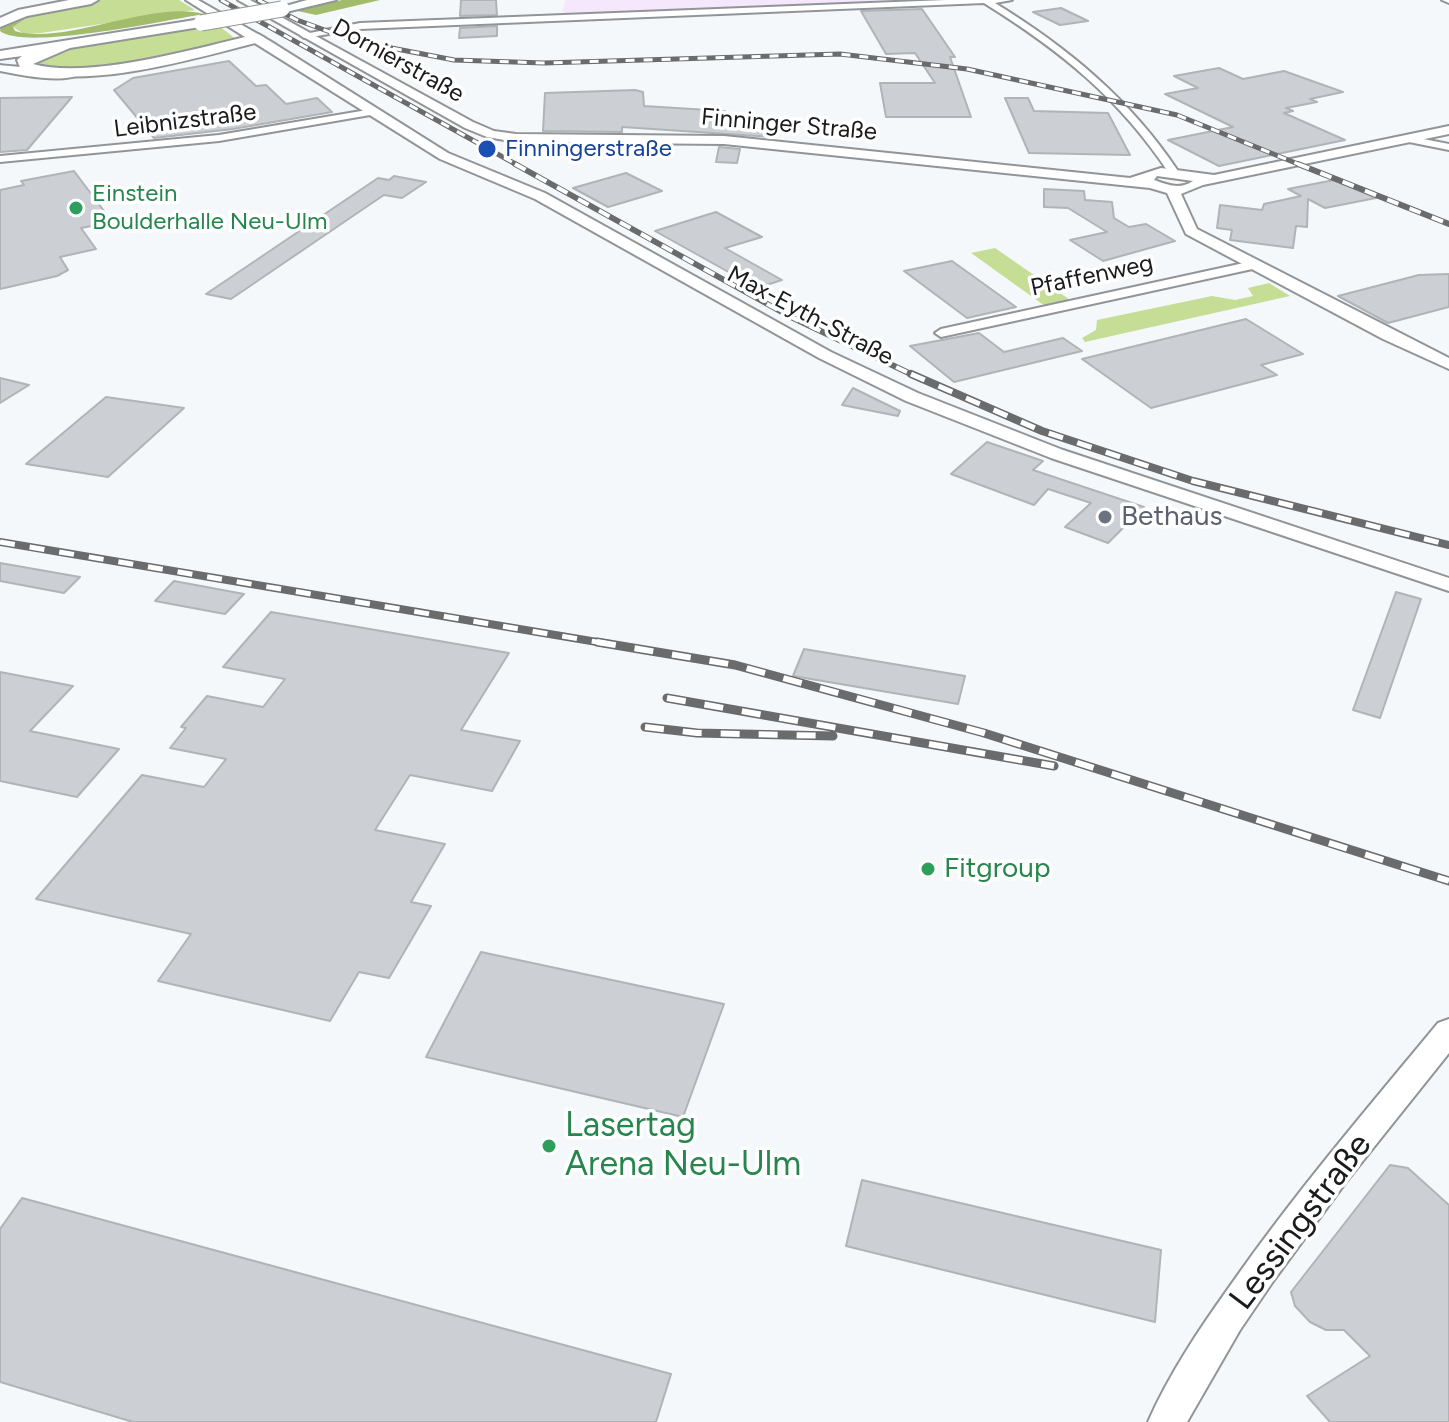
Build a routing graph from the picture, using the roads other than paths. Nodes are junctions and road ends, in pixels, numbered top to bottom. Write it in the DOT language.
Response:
graph roads {
  1 [pos="82,0"];
  2 [pos="91,0"];
  3 [pos="191,0"];
  4 [pos="243,0"];
  5 [pos="307,0"];
  6 [pos="329,0"];
  7 [pos="1008,0"];
  8 [pos="985,1"];
  9 [pos="279,7"];
  10 [pos="547,8"];
  11 [pos="549,19"];
  12 [pos="0,22"];
  13 [pos="304,35"];
  14 [pos="0,36"];
  15 [pos="262,40"];
  16 [pos="73,41"];
  17 [pos="0,52"];
  18 [pos="0,68"];
  19 [pos="373,112"];
  20 [pos="1443,131"];
  21 [pos="491,134"];
  22 [pos="1408,139"];
  23 [pos="1449,147"];
  24 [pos="0,159"];
  25 [pos="1167,166"];
  26 [pos="1198,181"];
  27 [pos="1150,182"];
  28 [pos="1176,190"];
  29 [pos="1253,265"];
  30 [pos="941,333"];
  31 [pos="1449,364"];
  32 [pos="1449,585"];
  33 [pos="1449,1031"];
  34 [pos="1167,1422"];
  1 -- 12 [label="street"];
  2 -- 12 [label="highway"];
  3 -- 15 [label="street, Max-Eyth-Straße"];
  4 -- 13 [label="street, Dornierstraße"];
  5 -- 9 [label="highway"];
  6 -- 9 [label="highway"];
  7 -- 8 [label="street"];
  8 -- 11 [label="street"];
  8 -- 25 [label="street"];
  9 -- 16 [label="highway, bridge"];
  10 -- 11 [label="street"];
  11 -- 13 [label="street"];
  13 -- 21 [label="street, Dornierstraße"];
  14 -- 16 [label="highway"];
  15 -- 16 [label="highway"];
  15 -- 18 [label="street"];
  15 -- 19 [label="street, Max-Eyth-Straße"];
  16 -- 17 [label="highway"];
  19 -- 24 [label="street, Leibnizstraße"];
  19 -- 32 [label="street, Max-Eyth-Straße"];
  20 -- 22 [label="street"];
  20 -- 23 [label="street"];
  21 -- 27 [label="street, Finninger Straße"];
  22 -- 23 [label="street"];
  22 -- 26 [label="street"];
  25 -- 26 [label="street"];
  25 -- 27 [label="street"];
  26 -- 28 [label="street"];
  27 -- 28 [label="street, Finninger Straße"];
  28 -- 29 [label="street"];
  29 -- 30 [label="street, Pfaffenweg"];
  29 -- 31 [label="street"];
  33 -- 34 [label="main road, Lessingstraße"];
}
